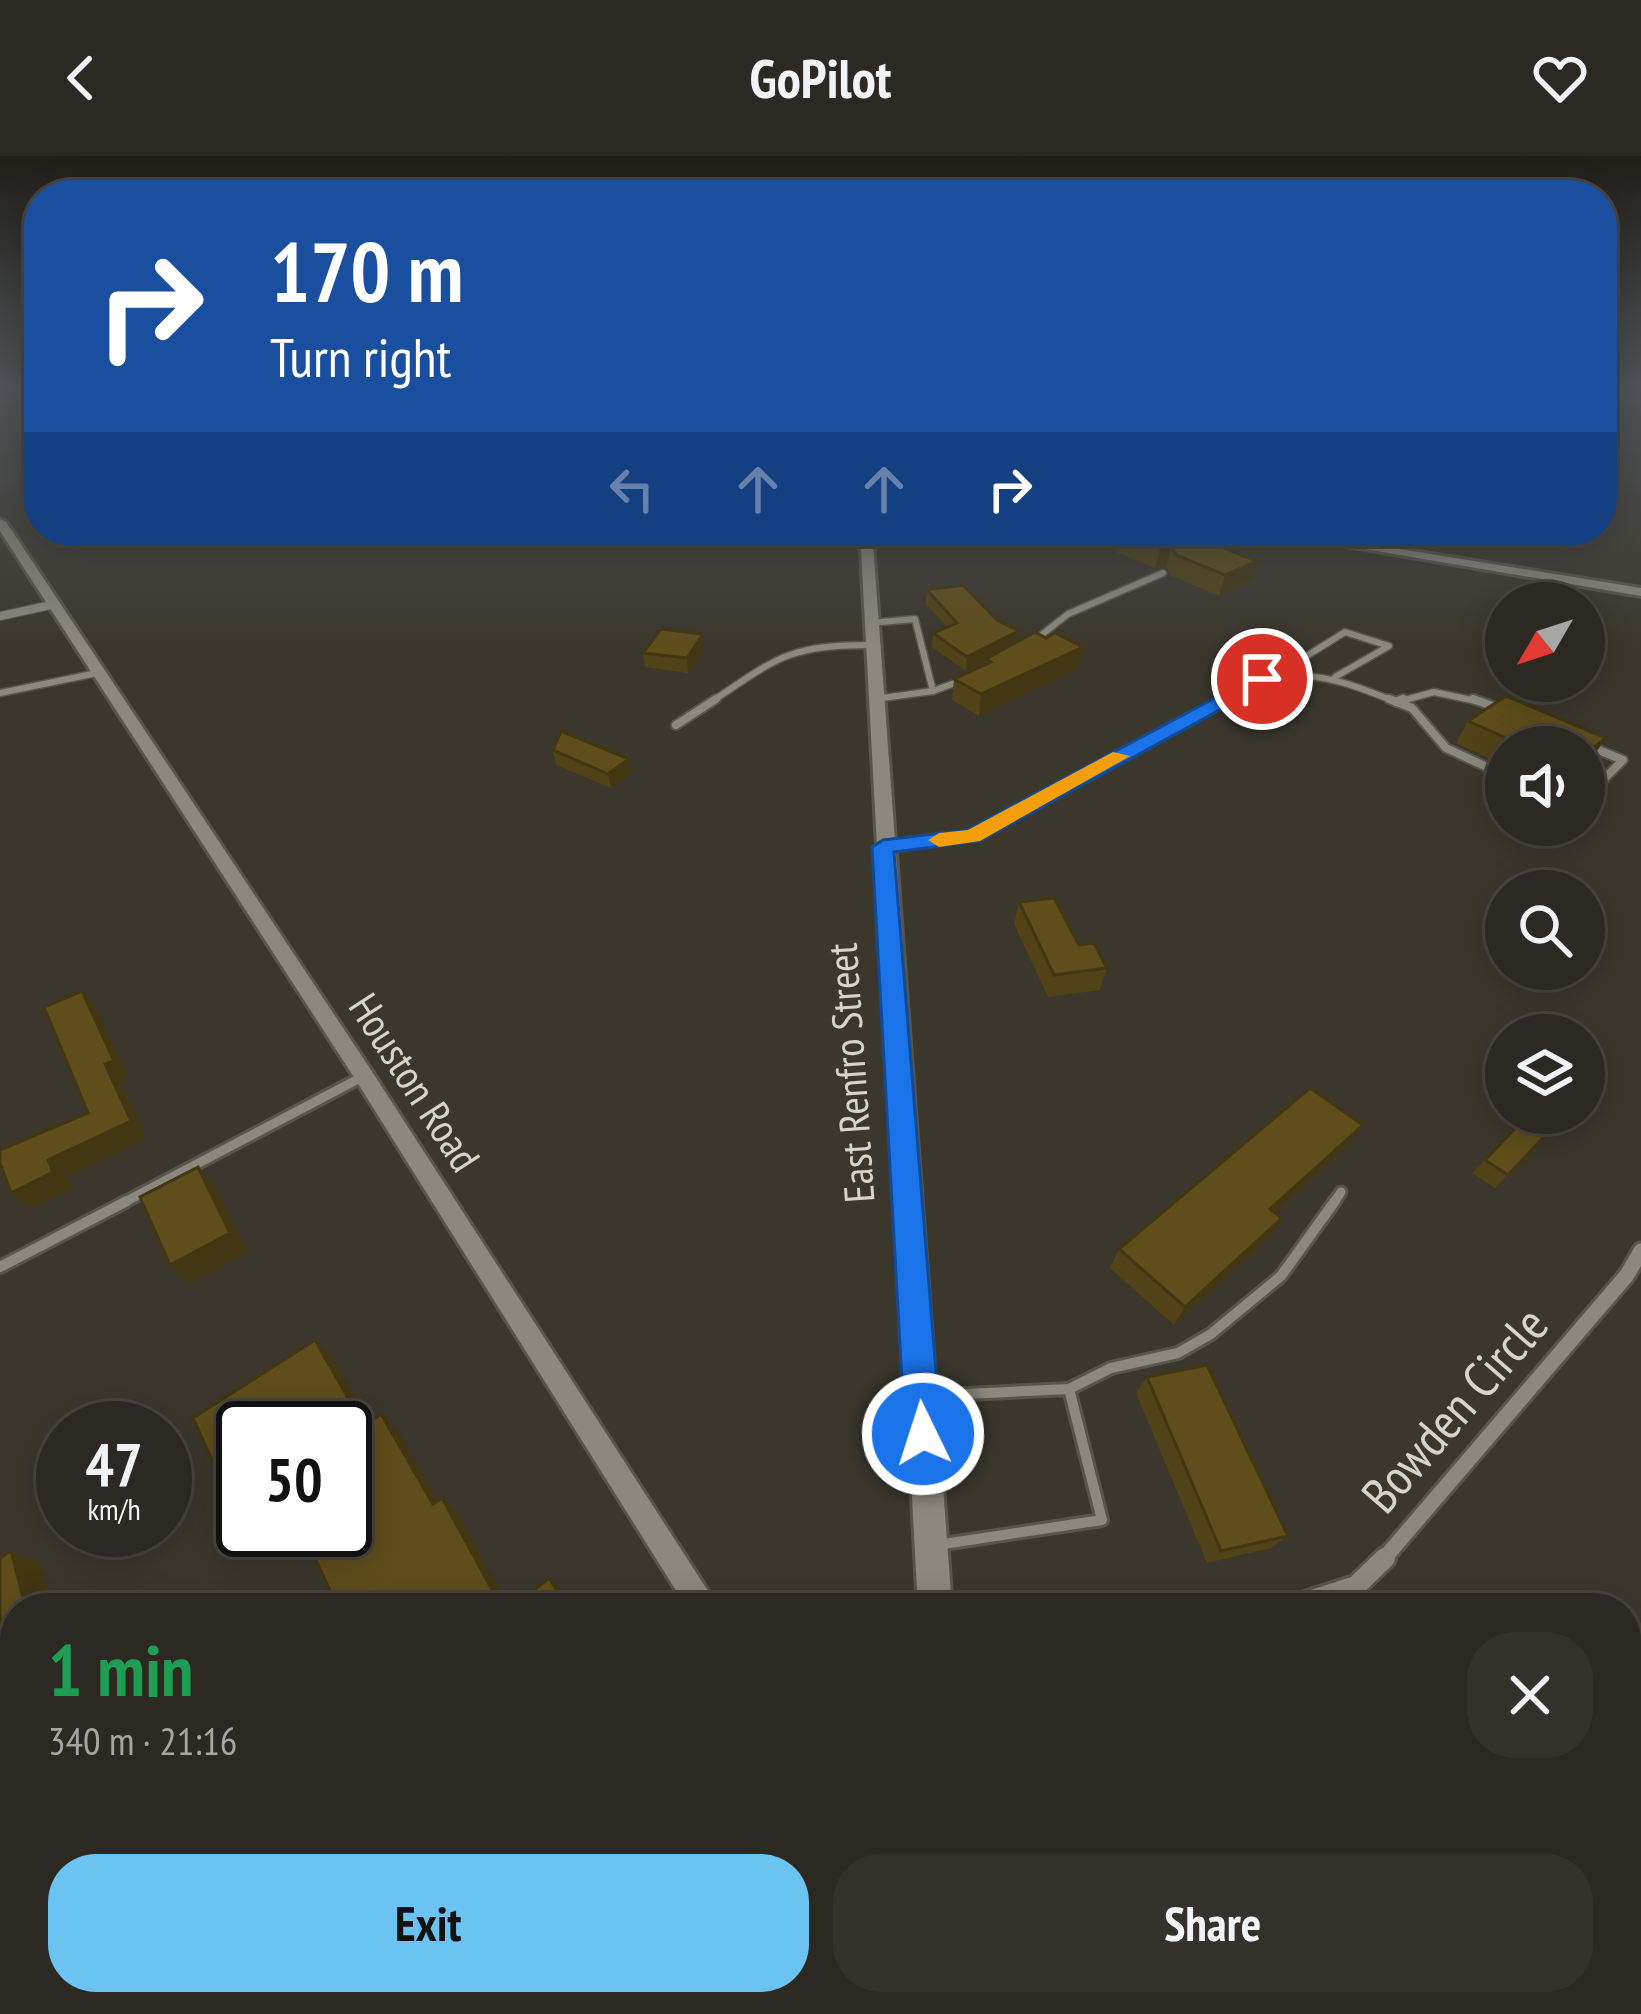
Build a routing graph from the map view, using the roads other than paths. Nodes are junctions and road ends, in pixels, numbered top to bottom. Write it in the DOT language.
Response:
graph roads {
  1 [pos="0,522"];
  2 [pos="867,546"];
  3 [pos="1375,546"];
  4 [pos="1401,546"];
  5 [pos="1433,554"];
  6 [pos="1163,573"];
  7 [pos="1641,580"];
  8 [pos="1641,592"];
  9 [pos="51,605"];
  10 [pos="0,616"];
  11 [pos="871,634"];
  12 [pos="1022,651"];
  13 [pos="97,673"];
  14 [pos="981,673"];
  15 [pos="1296,676"];
  16 [pos="1335,677"];
  17 [pos="934,691"];
  18 [pos="0,693"];
  19 [pos="875,699"];
  20 [pos="1396,702"];
  21 [pos="1504,711"];
  22 [pos="676,725"];
  23 [pos="1605,753"];
  24 [pos="1485,766"];
  25 [pos="1605,778"];
  26 [pos="883,847"];
  27 [pos="364,1076"];
  28 [pos="1341,1192"];
  29 [pos="1641,1251"];
  30 [pos="0,1267"];
  31 [pos="1070,1389"];
  32 [pos="920,1396"];
  33 [pos="932,1546"];
  34 [pos="694,1593"];
  35 [pos="934,1593"];
  36 [pos="1340,1593"];
  1 -- 9 [label="street, Houston Road"];
  2 -- 11 [label="main road, East Renfro Street"];
  3 -- 5 [label="main road"];
  4 -- 5 [label="main road"];
  5 -- 7 [label="main road"];
  5 -- 8 [label="main road"];
  6 -- 12 [label="lane"];
  9 -- 10 [label="street"];
  9 -- 13 [label="street, Houston Road"];
  11 -- 17 [label="lane"];
  11 -- 19 [label="main road, East Renfro Street"];
  11 -- 22 [label="lane"];
  13 -- 18 [label="lane"];
  13 -- 27 [label="street, Houston Road"];
  14 -- 17 [label="lane"];
  15 -- 16 [label="lane"];
  15 -- 16 [label="lane"];
  15 -- 26 [label="lane"];
  16 -- 20 [label="lane"];
  17 -- 19 [label="lane"];
  19 -- 26 [label="main road, East Renfro Street"];
  20 -- 21 [label="lane"];
  20 -- 24 [label="lane"];
  23 -- 25 [label="lane"];
  26 -- 32 [label="main road, East Renfro Street"];
  27 -- 30 [label="lane"];
  27 -- 34 [label="street, Houston Road"];
  28 -- 31 [label="lane"];
  29 -- 36 [label="street, Bowden Circle"];
  31 -- 32 [label="lane"];
  31 -- 33 [label="lane"];
  32 -- 33 [label="main road, East Renfro Street"];
  33 -- 35 [label="main road, East Renfro Street"];
}
